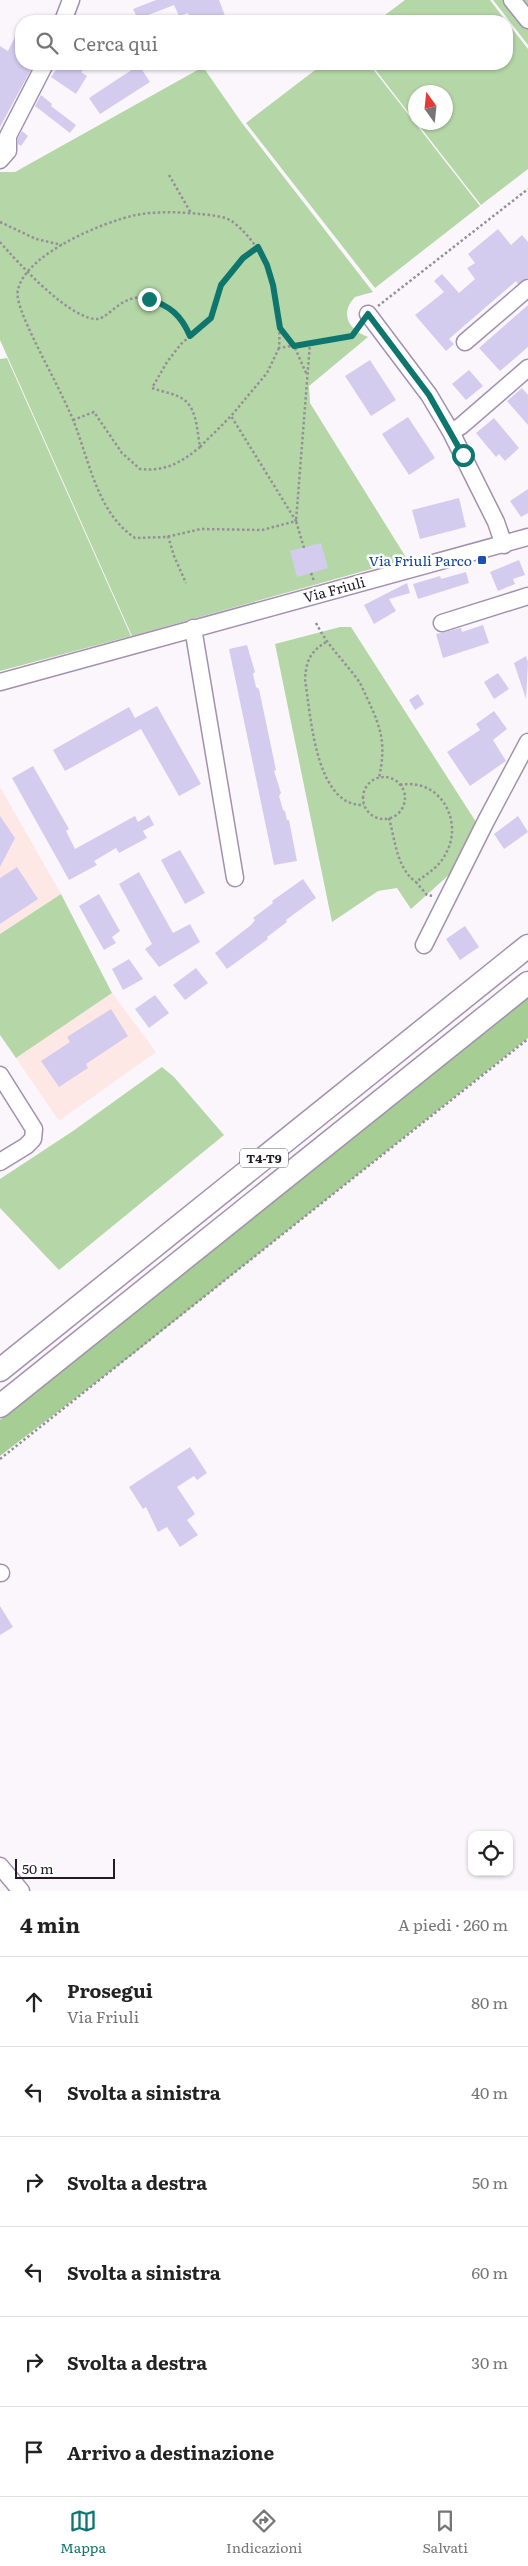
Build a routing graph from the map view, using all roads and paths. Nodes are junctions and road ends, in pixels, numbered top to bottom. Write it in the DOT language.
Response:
graph roads {
  1 [pos="71,0"];
  2 [pos="512,0"];
  3 [pos="65,15"];
  4 [pos="528,20"];
  5 [pos="41,70"];
  6 [pos="0,160"];
  7 [pos="169,174"];
  8 [pos="528,189"];
  9 [pos="191,213"];
  10 [pos="0,222"];
  11 [pos="0,242"];
  12 [pos="63,245"];
  13 [pos="258,247"];
  14 [pos="26,272"];
  15 [pos="528,288"];
  16 [pos="368,314"];
  17 [pos="280,328"];
  18 [pos="190,336"];
  19 [pos="465,342"];
  20 [pos="310,343"];
  21 [pos="294,346"];
  22 [pos="279,348"];
  23 [pos="528,368"];
  24 [pos="308,376"];
  25 [pos="231,416"];
  26 [pos="73,420"];
  27 [pos="451,432"];
  28 [pos="200,447"];
  29 [pos="296,521"];
  30 [pos="168,536"];
  31 [pos="528,537"];
  32 [pos="504,545"];
  33 [pos="304,548"];
  34 [pos="186,583"];
  35 [pos="528,596"];
  36 [pos="316,623"];
  37 [pos="442,623"];
  38 [pos="193,628"];
  39 [pos="326,642"];
  40 [pos="0,682"];
  41 [pos="528,742"];
  42 [pos="379,778"];
  43 [pos="400,785"];
  44 [pos="364,805"];
  45 [pos="389,818"];
  46 [pos="235,878"];
  47 [pos="416,882"];
  48 [pos="448,898"];
  49 [pos="424,945"];
  50 [pos="528,946"];
  51 [pos="528,983"];
  52 [pos="528,1039"];
  53 [pos="0,1075"];
  54 [pos="0,1162"];
  55 [pos="0,1370"];
  56 [pos="0,1406"];
  57 [pos="0,1459"];
  58 [pos="0,1866"];
  59 [pos="21,1891"];
  1 -- 3 [label="street"];
  2 -- 4 [label="street"];
  5 -- 6 [label="street"];
  7 -- 9 [label="path"];
  8 -- 16 [label="path"];
  9 -- 12 [label="path"];
  9 -- 13 [label="path"];
  10 -- 12 [label="path"];
  11 -- 14 [label="path"];
  12 -- 14 [label="path"];
  13 -- 17 [label="path"];
  13 -- 18 [label="path"];
  14 -- 18 [label="path"];
  14 -- 26 [label="path"];
  15 -- 19 [label="street"];
  16 -- 20 [label="path"];
  16 -- 27 [label="street"];
  17 -- 21 [label="path"];
  17 -- 22 [label="path"];
  18 -- 28 [label="path"];
  20 -- 21 [label="path"];
  20 -- 24 [label="path"];
  21 -- 22 [label="path"];
  21 -- 24 [label="path"];
  22 -- 25 [label="path"];
  23 -- 27 [label="street"];
  24 -- 29 [label="path"];
  25 -- 28 [label="path"];
  25 -- 29 [label="path"];
  26 -- 28 [label="path"];
  26 -- 30 [label="path"];
  27 -- 32 [label="street"];
  29 -- 30 [label="path"];
  29 -- 33 [label="path"];
  30 -- 34 [label="path"];
  31 -- 32 [label="street, Via Friuli"];
  32 -- 38 [label="street, Via Friuli"];
  35 -- 37 [label="street"];
  36 -- 39 [label="path"];
  38 -- 40 [label="street, Via Friuli"];
  38 -- 46 [label="street"];
  39 -- 42 [label="path"];
  39 -- 44 [label="path"];
  41 -- 48 [label="street"];
  42 -- 43 [label="path"];
  42 -- 44 [label="path"];
  43 -- 45 [label="path"];
  43 -- 47 [label="path"];
  44 -- 45 [label="path"];
  45 -- 47 [label="path"];
  47 -- 48 [label="path"];
  48 -- 49 [label="street"];
  50 -- 55 [label="highway, T4-T9"];
  51 -- 56 [label="highway, T4-T9"];
  52 -- 57 [label="path"];
  53 -- 54 [label="street"];
  58 -- 59 [label="street"];
}
